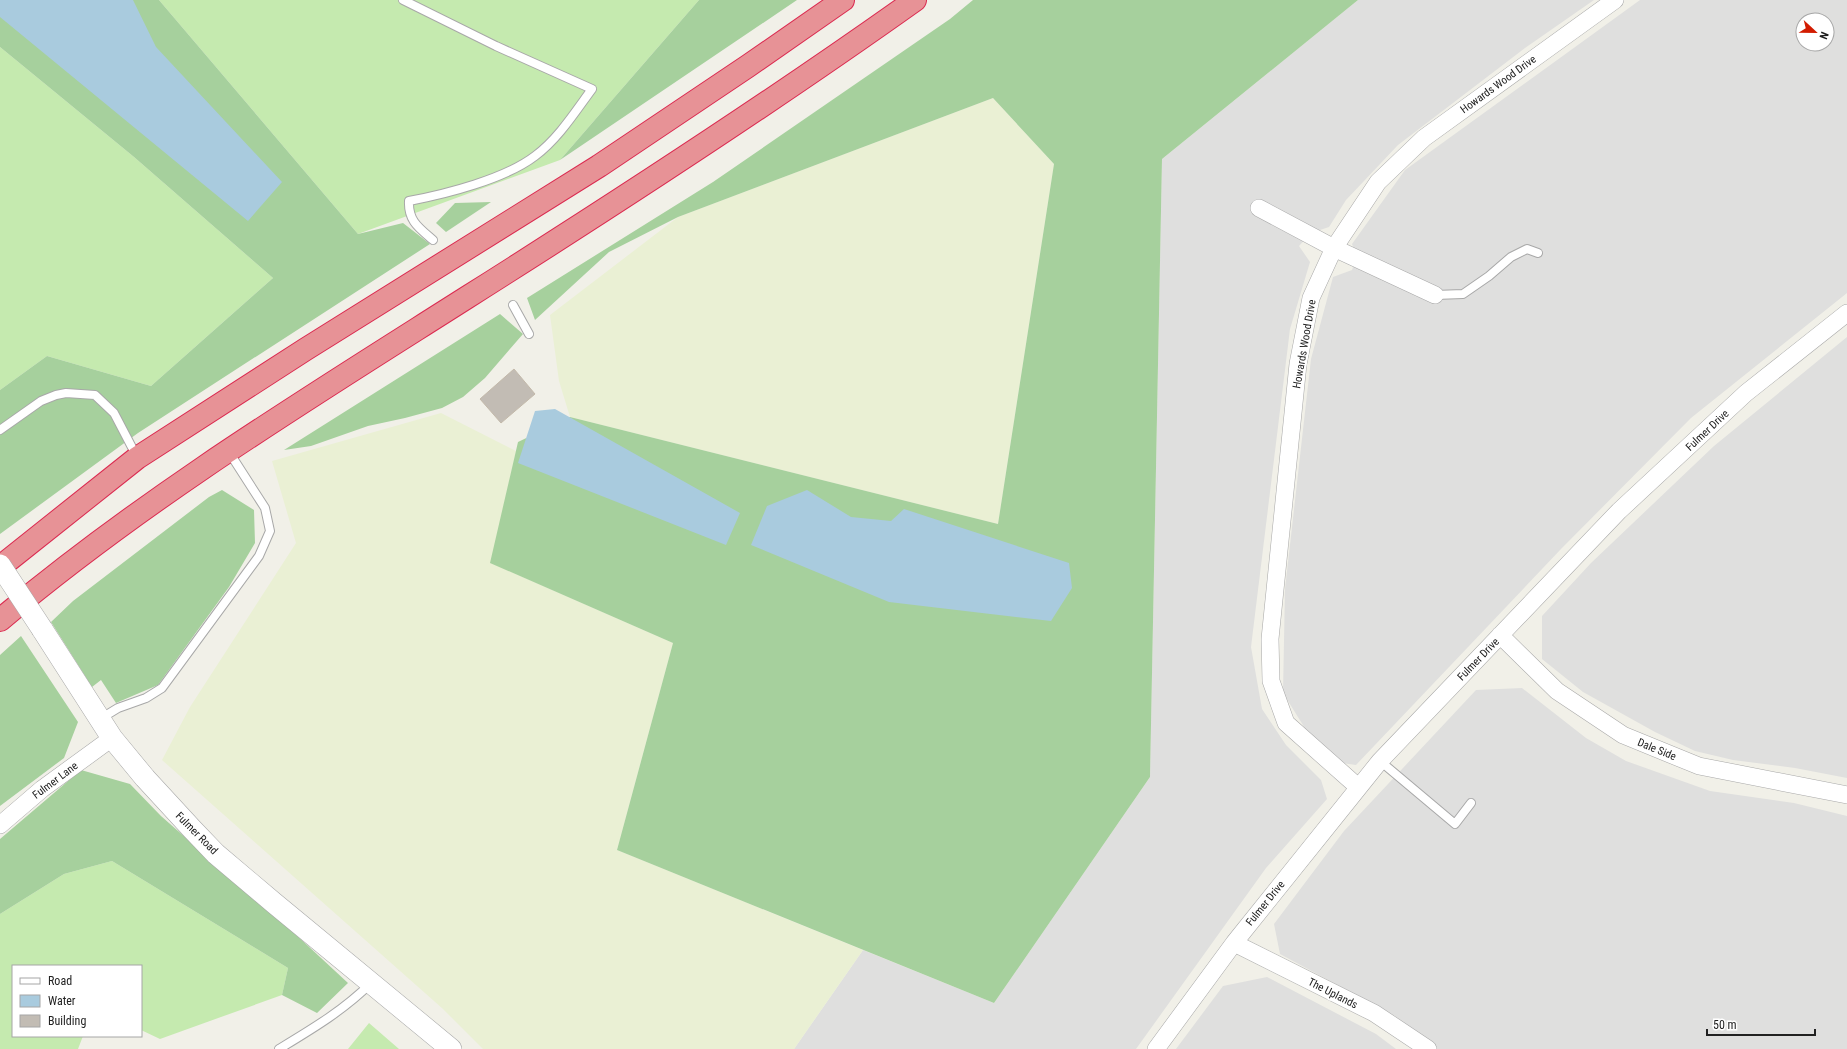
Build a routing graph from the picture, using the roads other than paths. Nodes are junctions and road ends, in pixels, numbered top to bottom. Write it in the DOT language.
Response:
graph roads {
  1 [pos="403,0"];
  2 [pos="843,0"];
  3 [pos="915,0"];
  4 [pos="1615,0"];
  5 [pos="1258,208"];
  6 [pos="433,240"];
  7 [pos="1334,248"];
  8 [pos="1538,252"];
  9 [pos="1435,295"];
  10 [pos="513,306"];
  11 [pos="1847,313"];
  12 [pos="529,334"];
  13 [pos="0,430"];
  14 [pos="227,450"];
  15 [pos="137,458"];
  16 [pos="0,566"];
  17 [pos="0,620"];
  18 [pos="1500,635"];
  19 [pos="99,720"];
  20 [pos="112,738"];
  21 [pos="1380,761"];
  22 [pos="1358,787"];
  23 [pos="1847,796"];
  24 [pos="1471,803"];
  25 [pos="0,825"];
  26 [pos="1234,943"];
  27 [pos="372,982"];
  28 [pos="279,1049"];
  29 [pos="451,1049"];
  30 [pos="1156,1049"];
  31 [pos="1428,1049"];
  1 -- 6 [label="lane"];
  2 -- 15 [label="highway"];
  3 -- 14 [label="highway"];
  4 -- 7 [label="street, Howards Wood Drive"];
  5 -- 7 [label="street"];
  7 -- 9 [label="street"];
  7 -- 22 [label="street, Howards Wood Drive"];
  8 -- 9 [label="lane"];
  10 -- 12 [label="lane"];
  11 -- 18 [label="street, Fulmer Drive"];
  13 -- 15 [label="lane"];
  14 -- 17 [label="highway"];
  14 -- 19 [label="lane"];
  15 -- 16 [label="highway"];
  16 -- 19 [label="street, Fulmer Road, bridge"];
  18 -- 21 [label="street, Fulmer Drive"];
  18 -- 23 [label="street, Dale Side"];
  19 -- 20 [label="street, Fulmer Road"];
  20 -- 25 [label="street, Fulmer Lane"];
  20 -- 27 [label="street, Fulmer Road"];
  21 -- 22 [label="street, Fulmer Drive"];
  21 -- 24 [label="lane"];
  22 -- 26 [label="street, Fulmer Drive"];
  26 -- 30 [label="street, Fulmer Drive"];
  26 -- 31 [label="street, The Uplands"];
  27 -- 28 [label="lane"];
  27 -- 29 [label="street, Fulmer Road"];
}
